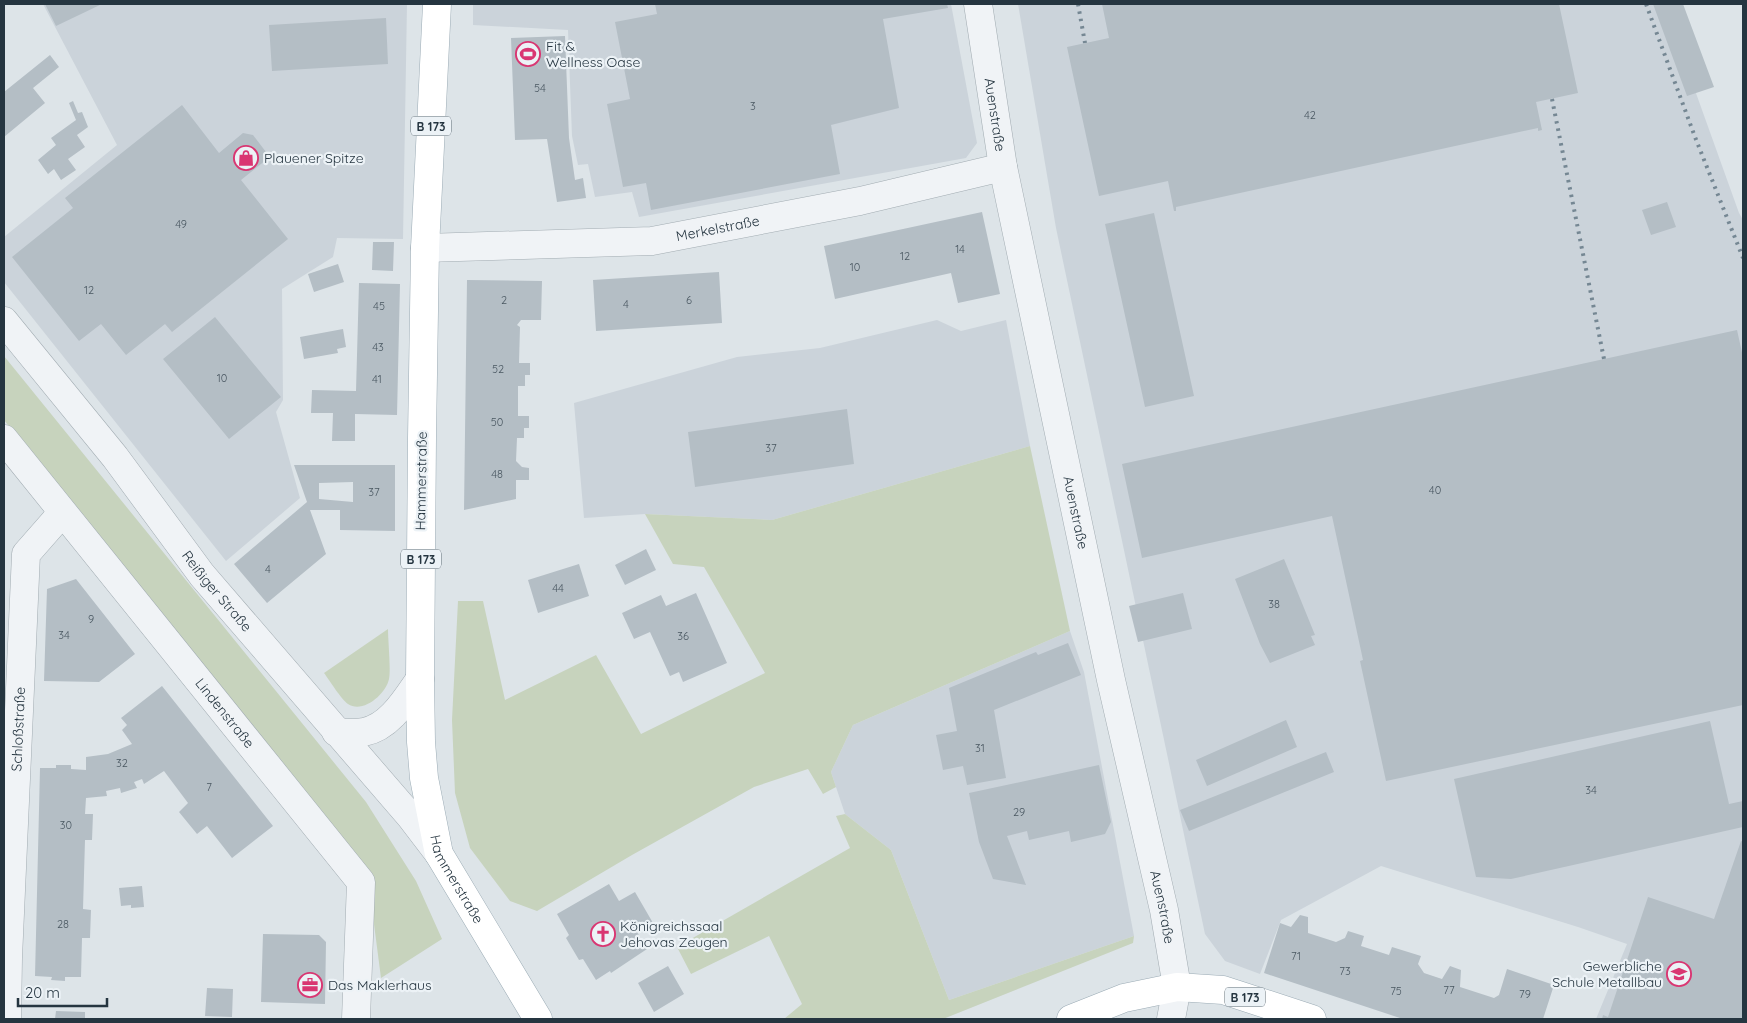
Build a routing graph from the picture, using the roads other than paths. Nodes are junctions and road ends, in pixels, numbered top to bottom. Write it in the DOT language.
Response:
graph roads {
  1 [pos="437,4"];
  2 [pos="978,4"];
  3 [pos="1003,167"];
  4 [pos="425,248"];
  5 [pos="4,321"];
  6 [pos="4,439"];
  7 [pos="62,513"];
  8 [pos="420,679"];
  9 [pos="336,732"];
  10 [pos="439,854"];
  11 [pos="6,958"];
  12 [pos="1177,987"];
  13 [pos="7,1019"];
  14 [pos="356,1019"];
  15 [pos="538,1019"];
  16 [pos="1071,1019"];
  17 [pos="1171,1019"];
  18 [pos="1312,1019"];
  1 -- 4 [label="main road, Hammerstraße / B 173"];
  2 -- 3 [label="street, Auenstraße"];
  3 -- 4 [label="street, Merkelstraße"];
  3 -- 12 [label="street, Auenstraße"];
  4 -- 8 [label="main road, Hammerstraße / B 173"];
  5 -- 9 [label="street, Reißiger Straße"];
  6 -- 7 [label="street, Lindenstraße"];
  7 -- 11 [label="street, Schloßstraße"];
  7 -- 14 [label="street, Lindenstraße"];
  8 -- 9 [label="street"];
  8 -- 10 [label="main road, Hammerstraße / B 173"];
  9 -- 10 [label="street, Reißiger Straße"];
  10 -- 15 [label="main road, Hammerstraße"];
  11 -- 13 [label="street, Schloßstraße"];
  12 -- 16 [label="main road, B 173"];
  12 -- 17 [label="street, Auenstraße"];
  12 -- 18 [label="main road, B 173"];
}
